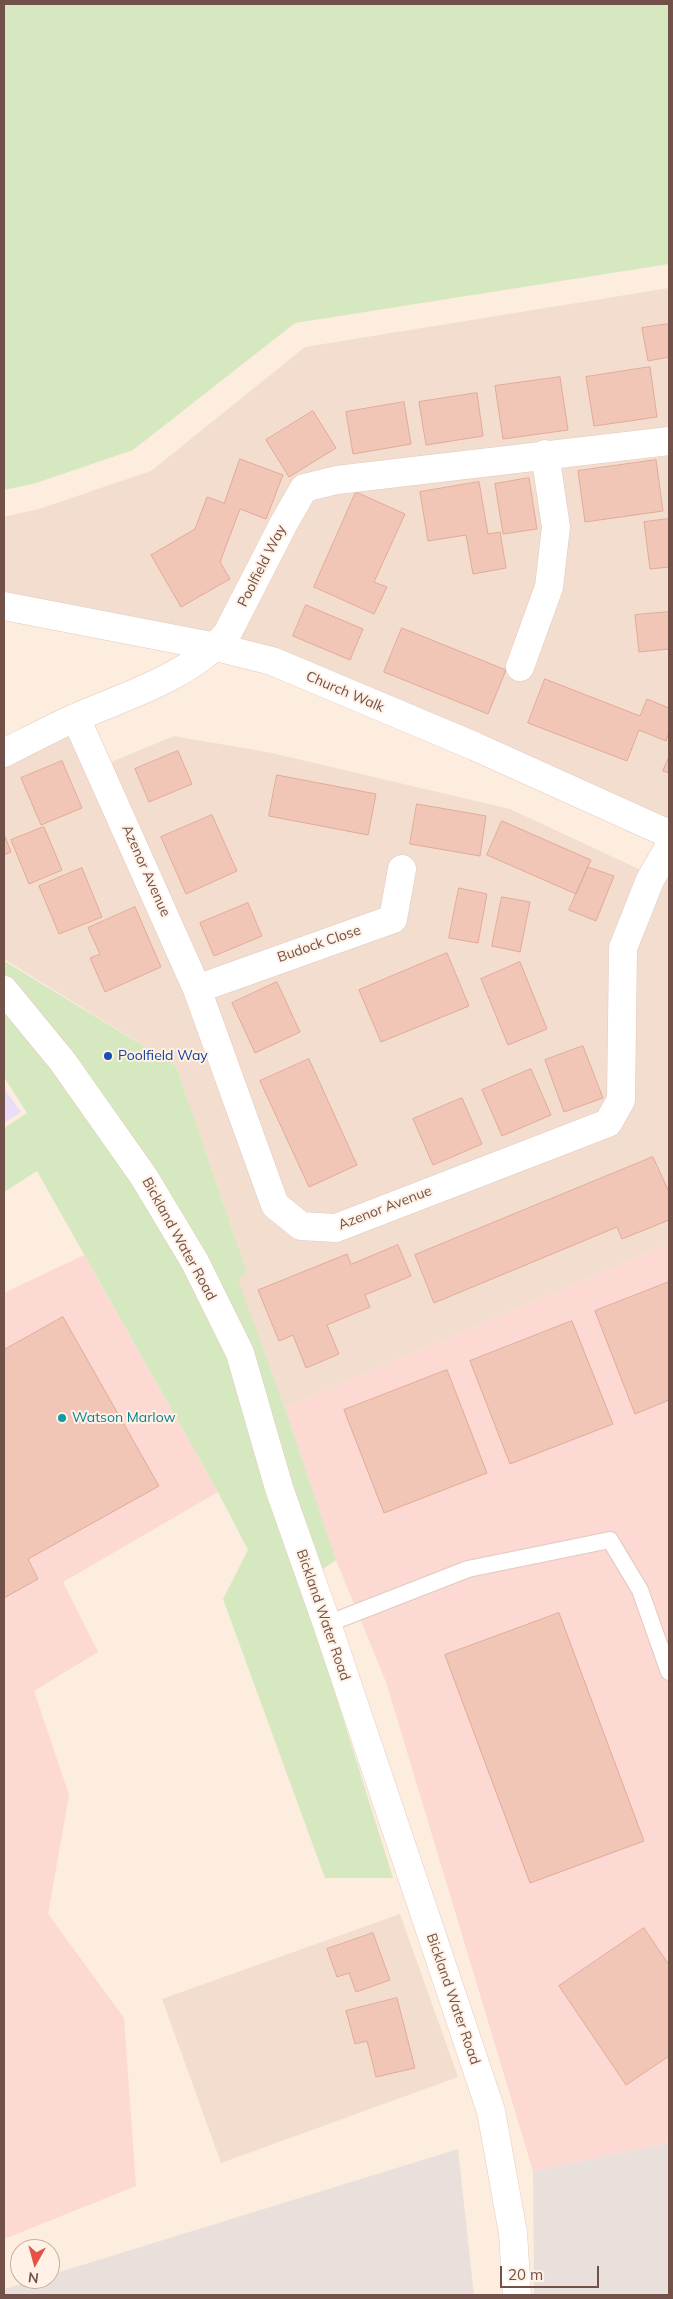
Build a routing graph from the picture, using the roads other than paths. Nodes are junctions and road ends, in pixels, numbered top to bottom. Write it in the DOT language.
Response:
graph roads {
  1 [pos="669,441"];
  2 [pos="545,454"];
  3 [pos="4,606"];
  4 [pos="216,647"];
  5 [pos="520,668"];
  6 [pos="76,718"];
  7 [pos="4,753"];
  8 [pos="669,834"];
  9 [pos="669,847"];
  10 [pos="402,868"];
  11 [pos="197,989"];
  12 [pos="4,990"];
  13 [pos="327,1624"];
  14 [pos="669,1672"];
  15 [pos="517,2295"];
  1 -- 2 [label="street, Poolfield Way"];
  2 -- 4 [label="street, Poolfield Way"];
  2 -- 5 [label="street"];
  3 -- 4 [label="street, Church Walk"];
  4 -- 6 [label="street, Poolfield Way"];
  4 -- 8 [label="street, Church Walk"];
  6 -- 7 [label="street, Poolfield Way"];
  6 -- 11 [label="street, Azenor Avenue"];
  9 -- 11 [label="street, Azenor Avenue"];
  10 -- 11 [label="street, Budock Close"];
  12 -- 13 [label="street, Bickland Water Road"];
  13 -- 14 [label="lane"];
  13 -- 15 [label="street, Bickland Water Road"];
}
